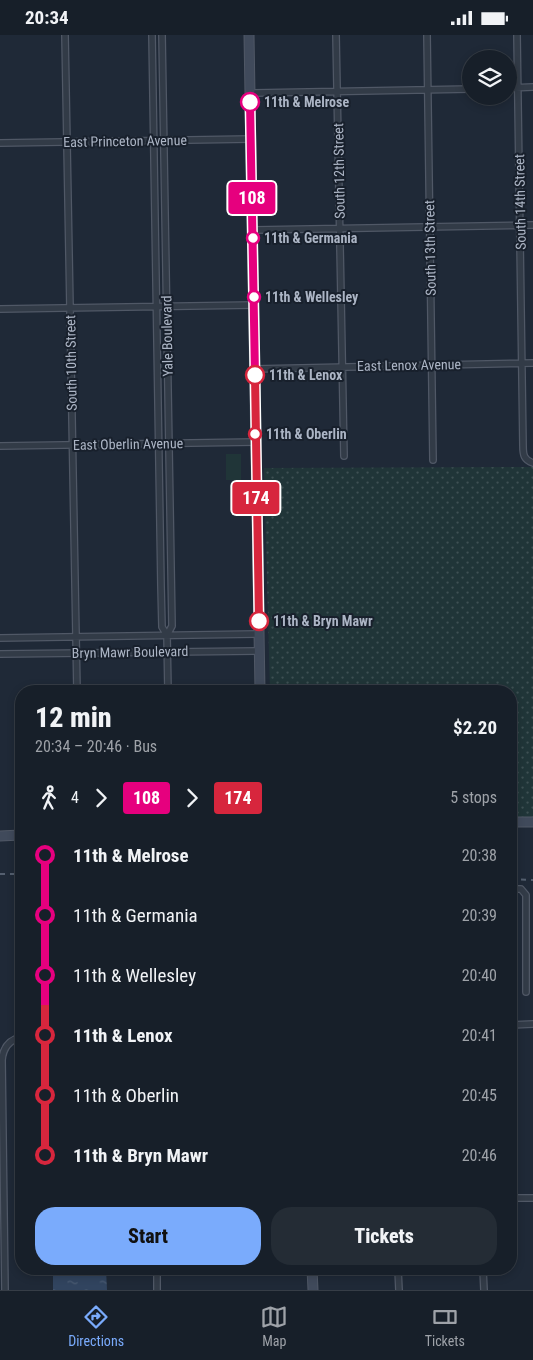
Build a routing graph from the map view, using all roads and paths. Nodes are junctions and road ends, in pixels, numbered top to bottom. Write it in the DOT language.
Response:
graph roads {
  1 [pos="65,35"];
  2 [pos="152,35"];
  3 [pos="162,35"];
  4 [pos="249,35"];
  5 [pos="336,35"];
  6 [pos="427,35"];
  7 [pos="517,35"];
  8 [pos="533,87"];
  9 [pos="518,88"];
  10 [pos="427,89"];
  11 [pos="462,89"];
  12 [pos="338,92"];
  13 [pos="250,93"];
  14 [pos="251,139"];
  15 [pos="154,141"];
  16 [pos="164,141"];
  17 [pos="67,142"];
  18 [pos="0,143"];
  19 [pos="520,225"];
  20 [pos="533,225"];
  21 [pos="430,228"];
  22 [pos="340,229"];
  23 [pos="252,230"];
  24 [pos="254,305"];
  25 [pos="157,306"];
  26 [pos="167,306"];
  27 [pos="70,308"];
  28 [pos="0,309"];
  29 [pos="522,363"];
  30 [pos="533,363"];
  31 [pos="432,365"];
  32 [pos="343,367"];
  33 [pos="254,369"];
  34 [pos="256,442"];
  35 [pos="159,443"];
  36 [pos="169,443"];
  37 [pos="72,445"];
  38 [pos="0,446"];
  39 [pos="344,456"];
  40 [pos="433,460"];
  41 [pos="533,463"];
  42 [pos="259,633"];
  43 [pos="168,635"];
  44 [pos="76,637"];
  45 [pos="0,638"];
  46 [pos="168,651"];
  47 [pos="260,651"];
  48 [pos="76,652"];
  49 [pos="0,654"];
  50 [pos="77,685"];
  51 [pos="168,685"];
  52 [pos="260,685"];
  53 [pos="517,822"];
  54 [pos="533,822"];
  55 [pos="15,835"];
  56 [pos="0,836"];
  57 [pos="517,889"];
  58 [pos="530,958"];
  59 [pos="530,977"];
  60 [pos="526,992"];
  61 [pos="533,1024"];
  62 [pos="517,1025"];
  63 [pos="15,1039"];
  64 [pos="1,1114"];
  65 [pos="517,1198"];
  66 [pos="533,1198"];
  67 [pos="157,1275"];
  68 [pos="312,1275"];
  69 [pos="398,1275"];
  70 [pos="483,1275"];
  71 [pos="2,1279"];
  72 [pos="5,1290"];
  73 [pos="157,1290"];
  74 [pos="313,1290"];
  75 [pos="399,1290"];
  76 [pos="484,1290"];
  1 -- 17 [label="street, South 10th Street"];
  2 -- 15 [label="street, Yale Boulevard"];
  3 -- 16 [label="street, Yale Boulevard"];
  4 -- 13 [label="street"];
  5 -- 12 [label="street, South 12th Street"];
  6 -- 10 [label="street, South 13th Street"];
  7 -- 9 [label="street, South 14th Street"];
  8 -- 9 [label="street"];
  9 -- 19 [label="street, South 14th Street"];
  10 -- 11 [label="street"];
  10 -- 12 [label="street"];
  10 -- 21 [label="street, South 13th Street"];
  12 -- 13 [label="street"];
  12 -- 22 [label="street, South 12th Street"];
  13 -- 14 [label="street"];
  14 -- 16 [label="street, East Princeton Avenue"];
  14 -- 23 [label="street"];
  15 -- 16 [label="street, East Princeton Avenue"];
  15 -- 17 [label="street, East Princeton Avenue"];
  15 -- 25 [label="street, Yale Boulevard"];
  16 -- 26 [label="street, Yale Boulevard"];
  17 -- 18 [label="street, East Princeton Avenue"];
  17 -- 27 [label="street, South 10th Street"];
  19 -- 20 [label="street"];
  19 -- 21 [label="street"];
  19 -- 29 [label="street, South 14th Street"];
  21 -- 22 [label="street"];
  21 -- 31 [label="street, South 13th Street"];
  22 -- 23 [label="street"];
  22 -- 32 [label="street, South 12th Street"];
  23 -- 24 [label="street"];
  24 -- 26 [label="street"];
  24 -- 33 [label="street"];
  25 -- 26 [label="street"];
  25 -- 27 [label="street"];
  25 -- 35 [label="street, Yale Boulevard"];
  26 -- 36 [label="street, Yale Boulevard"];
  27 -- 28 [label="street"];
  27 -- 37 [label="street, South 10th Street"];
  29 -- 30 [label="street, East Lenox Avenue"];
  29 -- 31 [label="street, East Lenox Avenue"];
  29 -- 41 [label="street, South 14th Street"];
  31 -- 32 [label="street, East Lenox Avenue"];
  31 -- 40 [label="street, South 13th Street"];
  32 -- 33 [label="street, East Lenox Avenue"];
  32 -- 39 [label="street, South 12th Street"];
  33 -- 34 [label="street"];
  34 -- 36 [label="street, East Oberlin Avenue"];
  34 -- 42 [label="street"];
  35 -- 36 [label="street, East Oberlin Avenue"];
  35 -- 37 [label="street, East Oberlin Avenue"];
  35 -- 43 [label="street, Yale Boulevard"];
  36 -- 43 [label="street, Yale Boulevard"];
  37 -- 38 [label="street, East Oberlin Avenue"];
  37 -- 44 [label="street, South 10th Street"];
  42 -- 43 [label="street, Bryn Mawr Boulevard"];
  42 -- 47 [label="street"];
  43 -- 44 [label="street, Bryn Mawr Boulevard"];
  43 -- 46 [label="street, Yale Boulevard"];
  44 -- 45 [label="street, Bryn Mawr Boulevard"];
  44 -- 48 [label="street, South 10th Street"];
  46 -- 47 [label="street, Bryn Mawr Boulevard"];
  46 -- 48 [label="street, Bryn Mawr Boulevard"];
  46 -- 51 [label="street, Yale Boulevard"];
  47 -- 52 [label="street"];
  48 -- 49 [label="street, Bryn Mawr Boulevard"];
  48 -- 50 [label="street, South 10th Street"];
  53 -- 54 [label="street"];
  55 -- 56 [label="street"];
  57 -- 58 [label="street"];
  58 -- 59 [label="street"];
  59 -- 60 [label="street"];
  61 -- 62 [label="street"];
  63 -- 64 [label="street"];
  64 -- 71 [label="street"];
  65 -- 66 [label="street"];
  67 -- 73 [label="street"];
  68 -- 74 [label="street"];
  69 -- 75 [label="street"];
  70 -- 76 [label="street"];
  71 -- 72 [label="street"];
}
